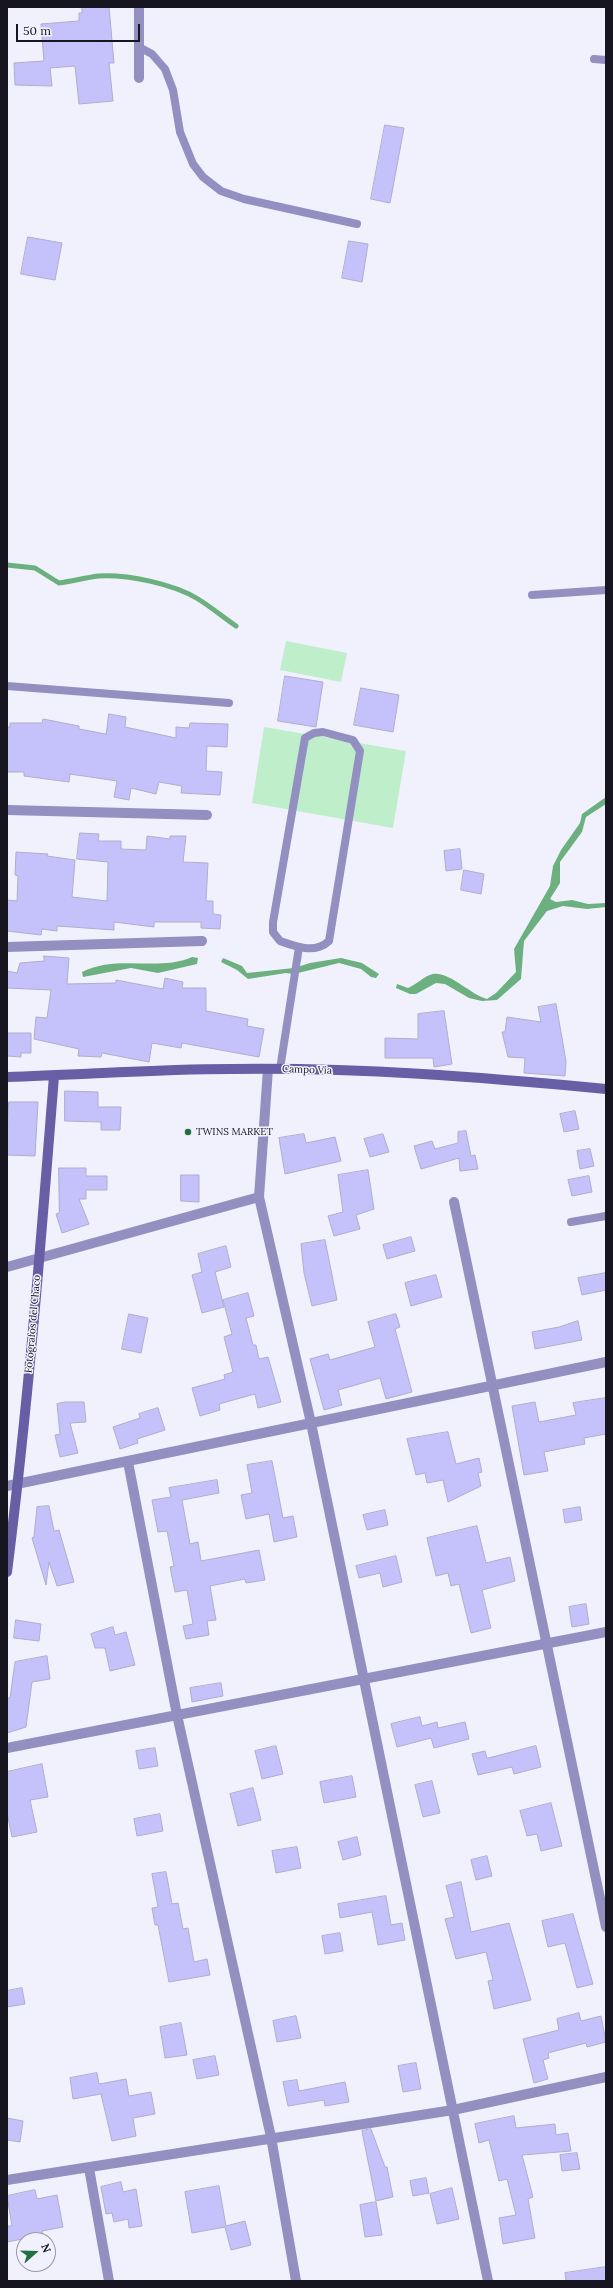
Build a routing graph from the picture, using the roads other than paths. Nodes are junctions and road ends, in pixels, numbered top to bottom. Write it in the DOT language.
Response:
graph roads {
  1 [pos="139,7"];
  2 [pos="139,47"];
  3 [pos="594,59"];
  4 [pos="606,60"];
  5 [pos="139,78"];
  6 [pos="357,224"];
  7 [pos="606,590"];
  8 [pos="532,595"];
  9 [pos="7,686"];
  10 [pos="229,703"];
  11 [pos="7,810"];
  12 [pos="207,814"];
  13 [pos="202,941"];
  14 [pos="7,947"];
  15 [pos="299,947"];
  16 [pos="268,1069"];
  17 [pos="280,1069"];
  18 [pos="7,1076"];
  19 [pos="54,1076"];
  20 [pos="606,1089"];
  21 [pos="259,1197"];
  22 [pos="454,1202"];
  23 [pos="606,1216"];
  24 [pos="571,1222"];
  25 [pos="40,1257"];
  26 [pos="7,1267"];
  27 [pos="606,1362"];
  28 [pos="492,1385"];
  29 [pos="311,1423"];
  30 [pos="128,1462"];
  31 [pos="19,1483"];
  32 [pos="7,1486"];
  33 [pos="7,1572"];
  34 [pos="606,1632"];
  35 [pos="546,1643"];
  36 [pos="364,1678"];
  37 [pos="177,1715"];
  38 [pos="7,1748"];
  39 [pos="606,1926"];
  40 [pos="606,2077"];
  41 [pos="453,2110"];
  42 [pos="271,2137"];
  43 [pos="89,2168"];
  44 [pos="7,2180"];
  45 [pos="110,2281"];
  46 [pos="296,2281"];
  47 [pos="488,2281"];
  1 -- 2 [label="street"];
  2 -- 5 [label="street"];
  2 -- 6 [label="lane"];
  3 -- 4 [label="lane"];
  7 -- 8 [label="lane"];
  9 -- 10 [label="lane"];
  11 -- 12 [label="street"];
  13 -- 14 [label="street"];
  15 -- 15 [label="lane"];
  15 -- 17 [label="lane"];
  16 -- 17 [label="street, Campo Vía"];
  16 -- 19 [label="street, Campo Vía"];
  16 -- 21 [label="street"];
  17 -- 20 [label="street, Campo Vía"];
  18 -- 19 [label="street, Campo Vía"];
  19 -- 25 [label="street, Fotógrafos del Chaco"];
  21 -- 25 [label="street"];
  21 -- 29 [label="street"];
  22 -- 28 [label="street"];
  23 -- 24 [label="lane"];
  25 -- 26 [label="street"];
  25 -- 31 [label="street, Fotógrafos del Chaco"];
  27 -- 28 [label="street"];
  28 -- 29 [label="street"];
  28 -- 35 [label="street"];
  29 -- 30 [label="street"];
  29 -- 36 [label="street"];
  30 -- 31 [label="street"];
  30 -- 37 [label="street"];
  31 -- 32 [label="street"];
  31 -- 33 [label="street, Fotógrafos del Chaco"];
  34 -- 35 [label="street"];
  35 -- 36 [label="street"];
  35 -- 39 [label="street"];
  36 -- 37 [label="street"];
  36 -- 41 [label="street"];
  37 -- 38 [label="street"];
  37 -- 42 [label="street"];
  40 -- 41 [label="street"];
  41 -- 42 [label="street"];
  41 -- 47 [label="street"];
  42 -- 43 [label="street"];
  42 -- 46 [label="street"];
  43 -- 44 [label="street"];
  43 -- 45 [label="street"];
}
